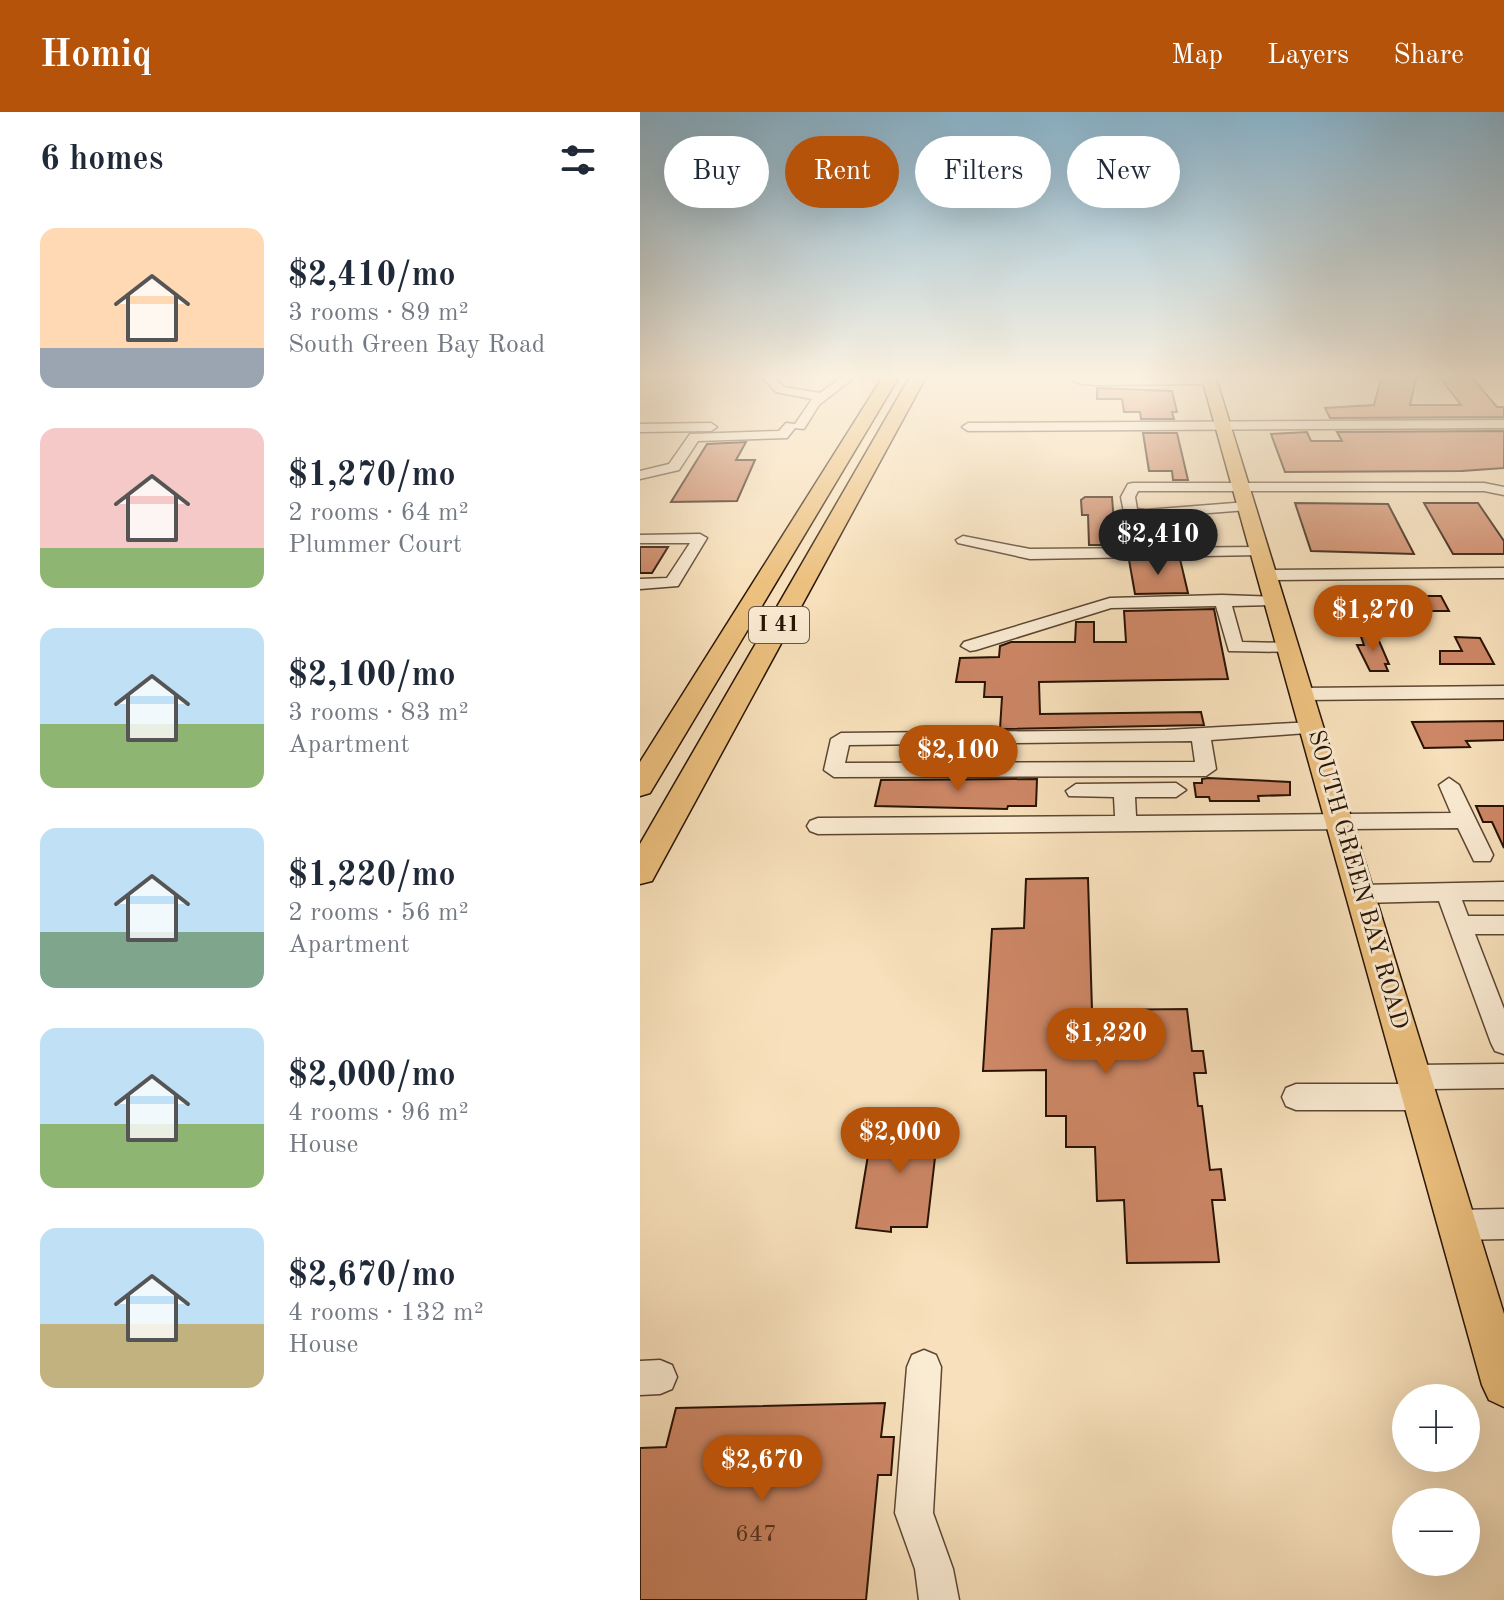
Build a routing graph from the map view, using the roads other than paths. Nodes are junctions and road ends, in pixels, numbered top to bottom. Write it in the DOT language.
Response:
graph roads {
  1 [pos="684,444"];
  2 [pos="849,444"];
  3 [pos="881,444"];
  4 [pos="1228,444"];
  5 [pos="641,477"];
  6 [pos="1207,487"];
  7 [pos="1504,491"];
  8 [pos="1244,497"];
  9 [pos="1211,508"];
  10 [pos="640,539"];
  11 [pos="963,540"];
  12 [pos="1504,573"];
  13 [pos="1267,575"];
  14 [pos="640,584"];
  15 [pos="1222,600"];
  16 [pos="970,646"];
  17 [pos="1289,648"];
  18 [pos="1504,692"];
  19 [pos="1302,694"];
  20 [pos="1313,728"];
  21 [pos="1201,735"];
  22 [pos="1449,785"];
  23 [pos="640,786"];
  24 [pos="1124,790"];
  25 [pos="1176,790"];
  26 [pos="1076,791"];
  27 [pos="1465,820"];
  28 [pos="1340,821"];
  29 [pos="1126,824"];
  30 [pos="818,826"];
  31 [pos="1482,855"];
  32 [pos="640,872"];
  33 [pos="1504,891"];
  34 [pos="1447,892"];
  35 [pos="1361,894"];
  36 [pos="1459,925"];
  37 [pos="1504,925"];
  38 [pos="1504,1043"];
  39 [pos="1504,1076"];
  40 [pos="1418,1087"];
  41 [pos="1296,1097"];
  42 [pos="1504,1224"];
  43 [pos="1458,1225"];
  44 [pos="924,1367"];
  45 [pos="1504,1385"];
  46 [pos="939,1600"];
  1 -- 5 [label="street"];
  2 -- 23 [label="highway, I 41"];
  3 -- 32 [label="highway, I 41"];
  4 -- 8 [label="main road, SOUTH GREEN BAY ROAD"];
  6 -- 8 [label="street"];
  6 -- 9 [label="street"];
  6 -- 9 [label="street"];
  7 -- 8 [label="street"];
  8 -- 9 [label="street"];
  8 -- 13 [label="main road, SOUTH GREEN BAY ROAD"];
  10 -- 14 [label="street"];
  11 -- 13 [label="street"];
  12 -- 13 [label="street"];
  13 -- 15 [label="street"];
  13 -- 17 [label="main road, SOUTH GREEN BAY ROAD"];
  15 -- 16 [label="street"];
  15 -- 17 [label="street"];
  17 -- 19 [label="main road, SOUTH GREEN BAY ROAD"];
  18 -- 19 [label="street"];
  19 -- 20 [label="main road, SOUTH GREEN BAY ROAD"];
  20 -- 21 [label="street"];
  20 -- 28 [label="main road, SOUTH GREEN BAY ROAD"];
  21 -- 21 [label="street"];
  22 -- 27 [label="street"];
  24 -- 25 [label="street"];
  24 -- 26 [label="street"];
  24 -- 29 [label="street"];
  27 -- 28 [label="street"];
  27 -- 31 [label="street"];
  28 -- 29 [label="street"];
  28 -- 35 [label="main road, SOUTH GREEN BAY ROAD"];
  29 -- 30 [label="street"];
  33 -- 34 [label="street"];
  34 -- 35 [label="street"];
  34 -- 36 [label="street"];
  35 -- 40 [label="main road, SOUTH GREEN BAY ROAD"];
  36 -- 37 [label="street"];
  36 -- 38 [label="street"];
  39 -- 40 [label="street"];
  40 -- 41 [label="street"];
  40 -- 43 [label="main road, SOUTH GREEN BAY ROAD"];
  42 -- 43 [label="street"];
  43 -- 45 [label="main road, SOUTH GREEN BAY ROAD"];
  44 -- 46 [label="street"];
}
